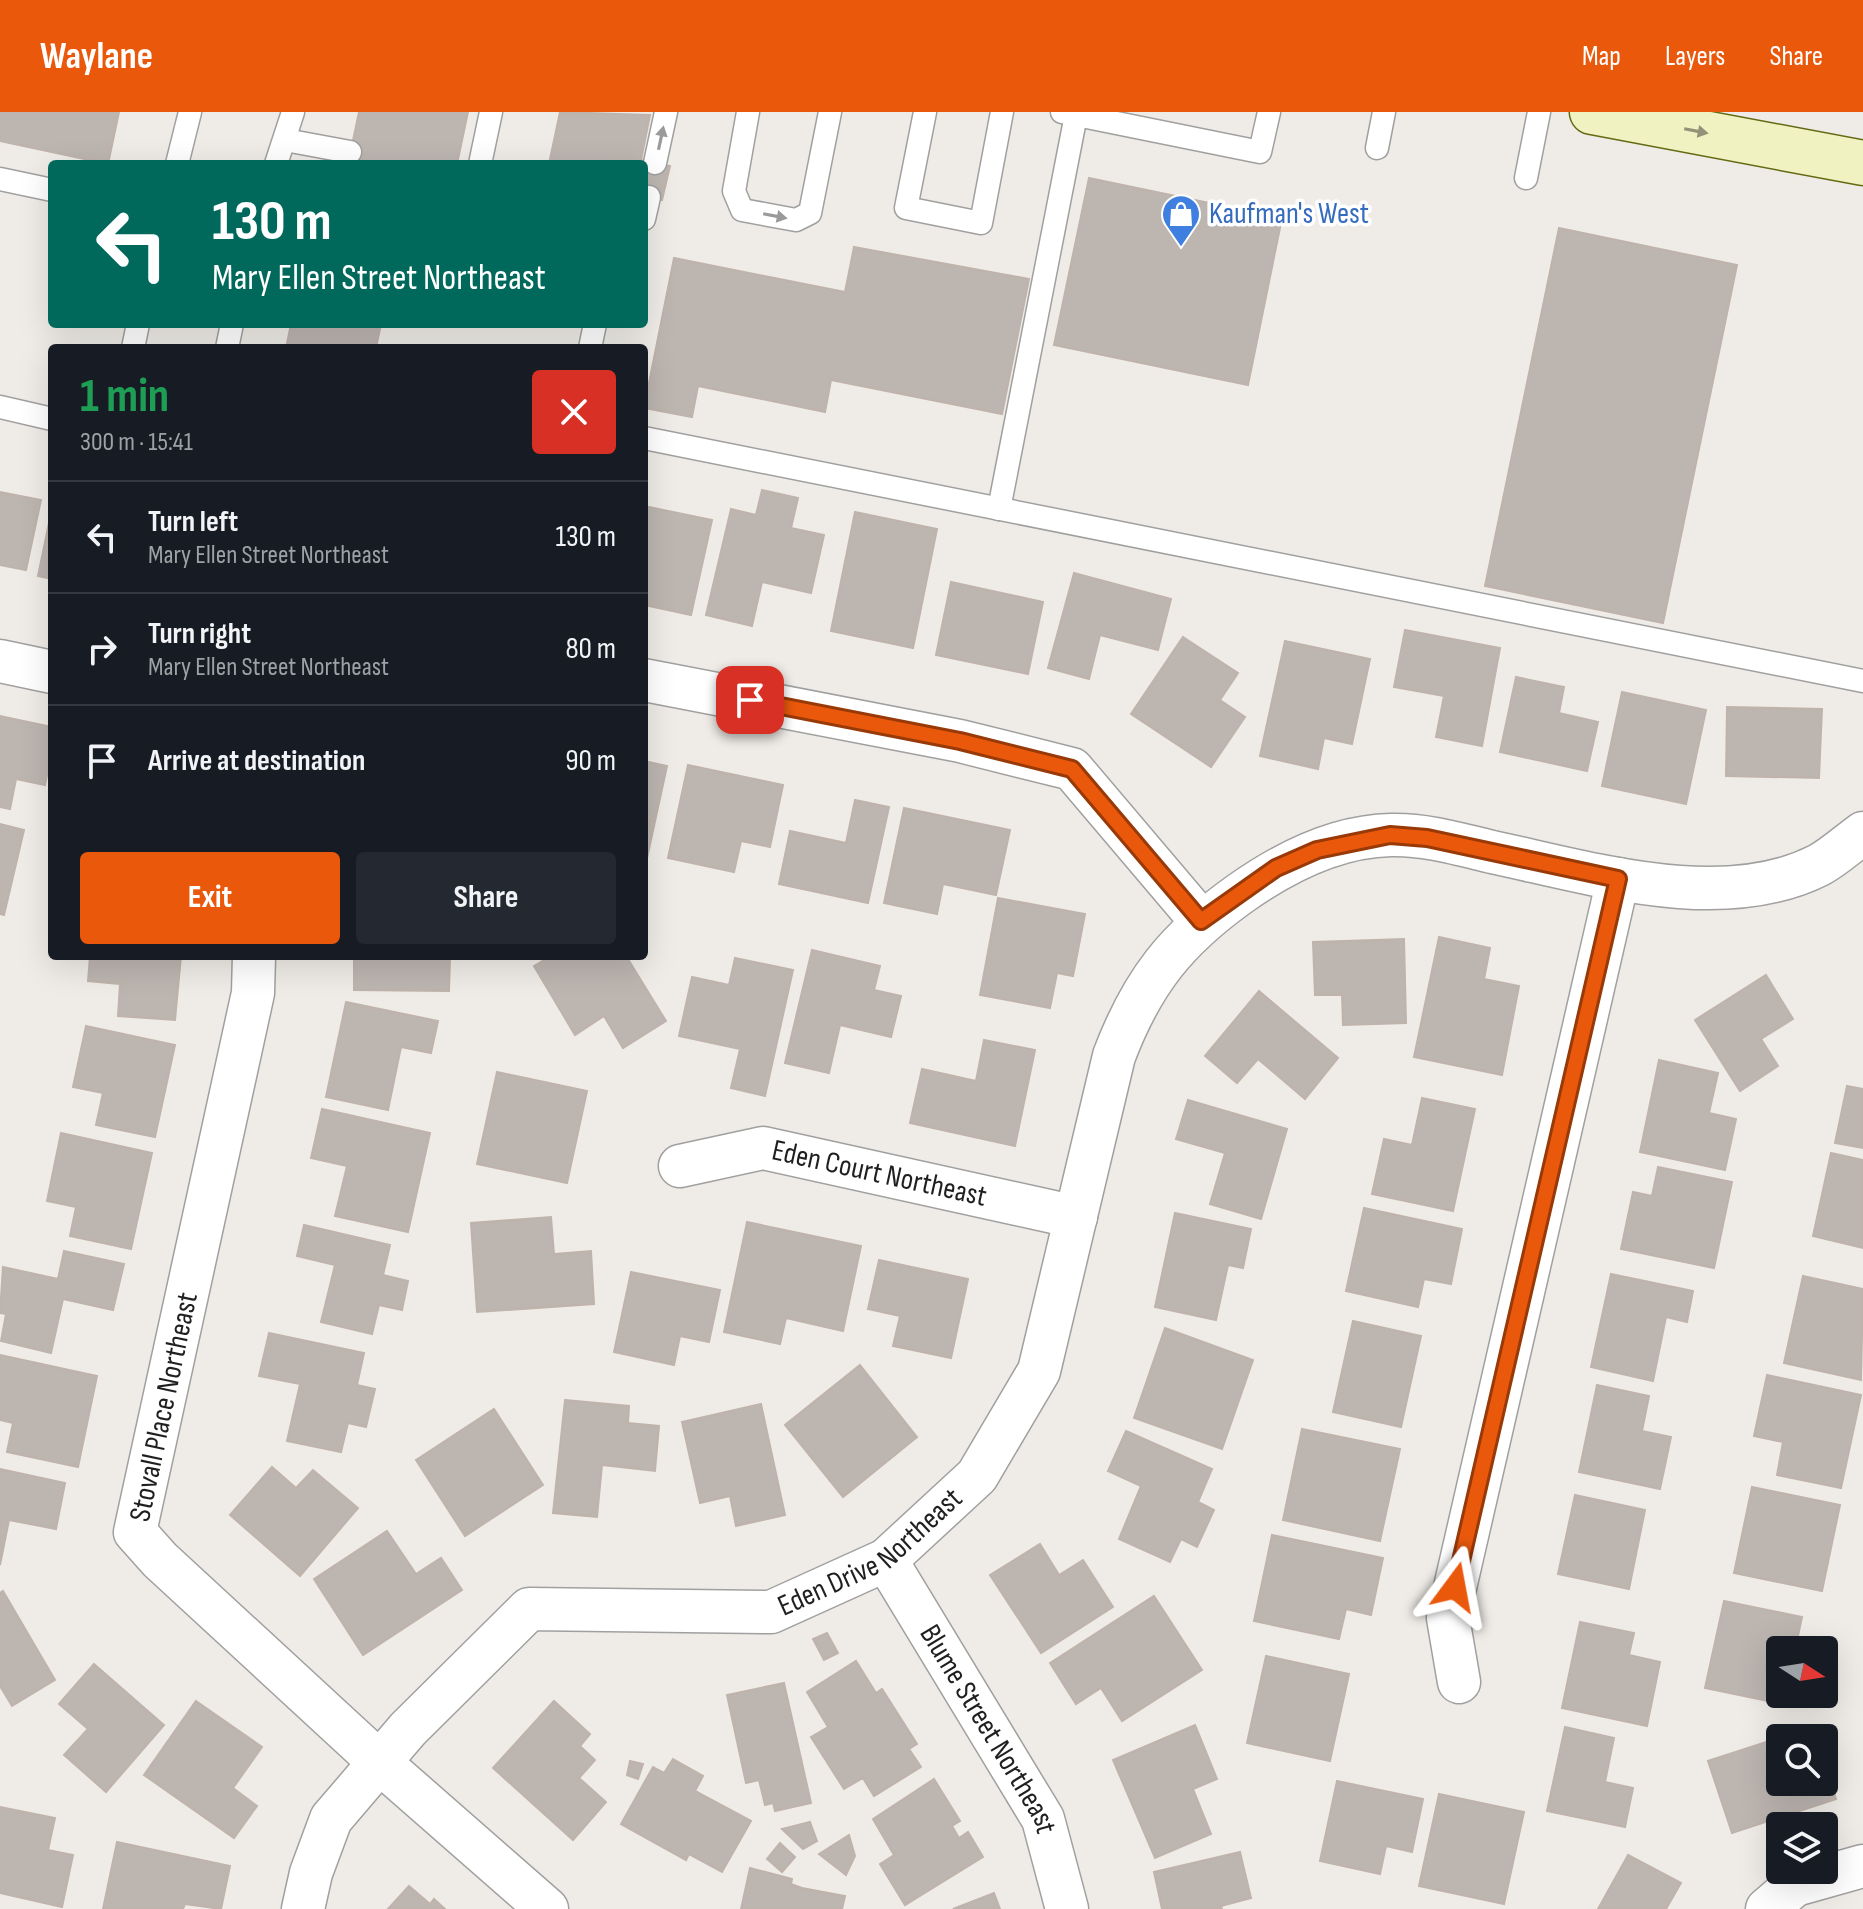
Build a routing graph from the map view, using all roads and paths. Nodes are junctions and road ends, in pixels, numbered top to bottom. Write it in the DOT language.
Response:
graph roads {
  1 [pos="190,112"];
  2 [pos="293,112"];
  3 [pos="491,112"];
  4 [pos="666,112"];
  5 [pos="748,112"];
  6 [pos="830,112"];
  7 [pos="925,112"];
  8 [pos="1002,112"];
  9 [pos="1269,112"];
  10 [pos="1384,112"];
  11 [pos="1539,112"];
  12 [pos="1592,112"];
  13 [pos="1069,114"];
  14 [pos="285,140"];
  15 [pos="1377,148"];
  16 [pos="350,152"];
  17 [pos="178,160"];
  18 [pos="278,160"];
  19 [pos="481,160"];
  20 [pos="655,163"];
  21 [pos="1863,163"];
  22 [pos="1526,178"];
  23 [pos="0,179"];
  24 [pos="48,189"];
  25 [pos="0,407"];
  26 [pos="48,418"];
  27 [pos="648,439"];
  28 [pos="999,509"];
  29 [pos="0,661"];
  30 [pos="48,671"];
  31 [pos="648,681"];
  32 [pos="1863,681"];
  33 [pos="1863,833"];
  34 [pos="1618,879"];
  35 [pos="1201,921"];
  36 [pos="254,960"];
  37 [pos="680,1166"];
  38 [pos="1076,1217"];
  39 [pos="886,1560"];
  40 [pos="1459,1682"];
  41 [pos="378,1761"];
  42 [pos="1863,1866"];
  43 [pos="303,1909"];
  44 [pos="547,1909"];
  45 [pos="1067,1909"];
  46 [pos="1767,1909"];
  1 -- 17 [label="lane"];
  2 -- 14 [label="lane"];
  3 -- 19 [label="lane"];
  20 -- 4 [label="lane, one-way"];
  5 -- 6 [label="lane, one-way"];
  7 -- 8 [label="lane"];
  9 -- 13 [label="lane"];
  10 -- 15 [label="lane"];
  11 -- 22 [label="lane"];
  12 -- 21 [label="main road, one-way"];
  13 -- 28 [label="lane"];
  14 -- 16 [label="lane"];
  14 -- 18 [label="lane"];
  23 -- 24 [label="lane"];
  25 -- 26 [label="lane"];
  27 -- 28 [label="lane"];
  28 -- 32 [label="lane"];
  29 -- 30 [label="street"];
  31 -- 35 [label="street"];
  33 -- 34 [label="street, Eden Drive Northeast"];
  34 -- 35 [label="street, Eden Drive Northeast"];
  34 -- 40 [label="street"];
  35 -- 38 [label="street, Eden Drive Northeast"];
  36 -- 41 [label="street, Stovall Place Northeast"];
  37 -- 38 [label="street, Eden Court Northeast"];
  38 -- 39 [label="street, Eden Drive Northeast"];
  39 -- 41 [label="street, Eden Drive Northeast"];
  39 -- 45 [label="street, Blume Street Northeast"];
  41 -- 43 [label="street, Eden Drive Northeast"];
  41 -- 44 [label="street"];
  42 -- 46 [label="street"];
}
